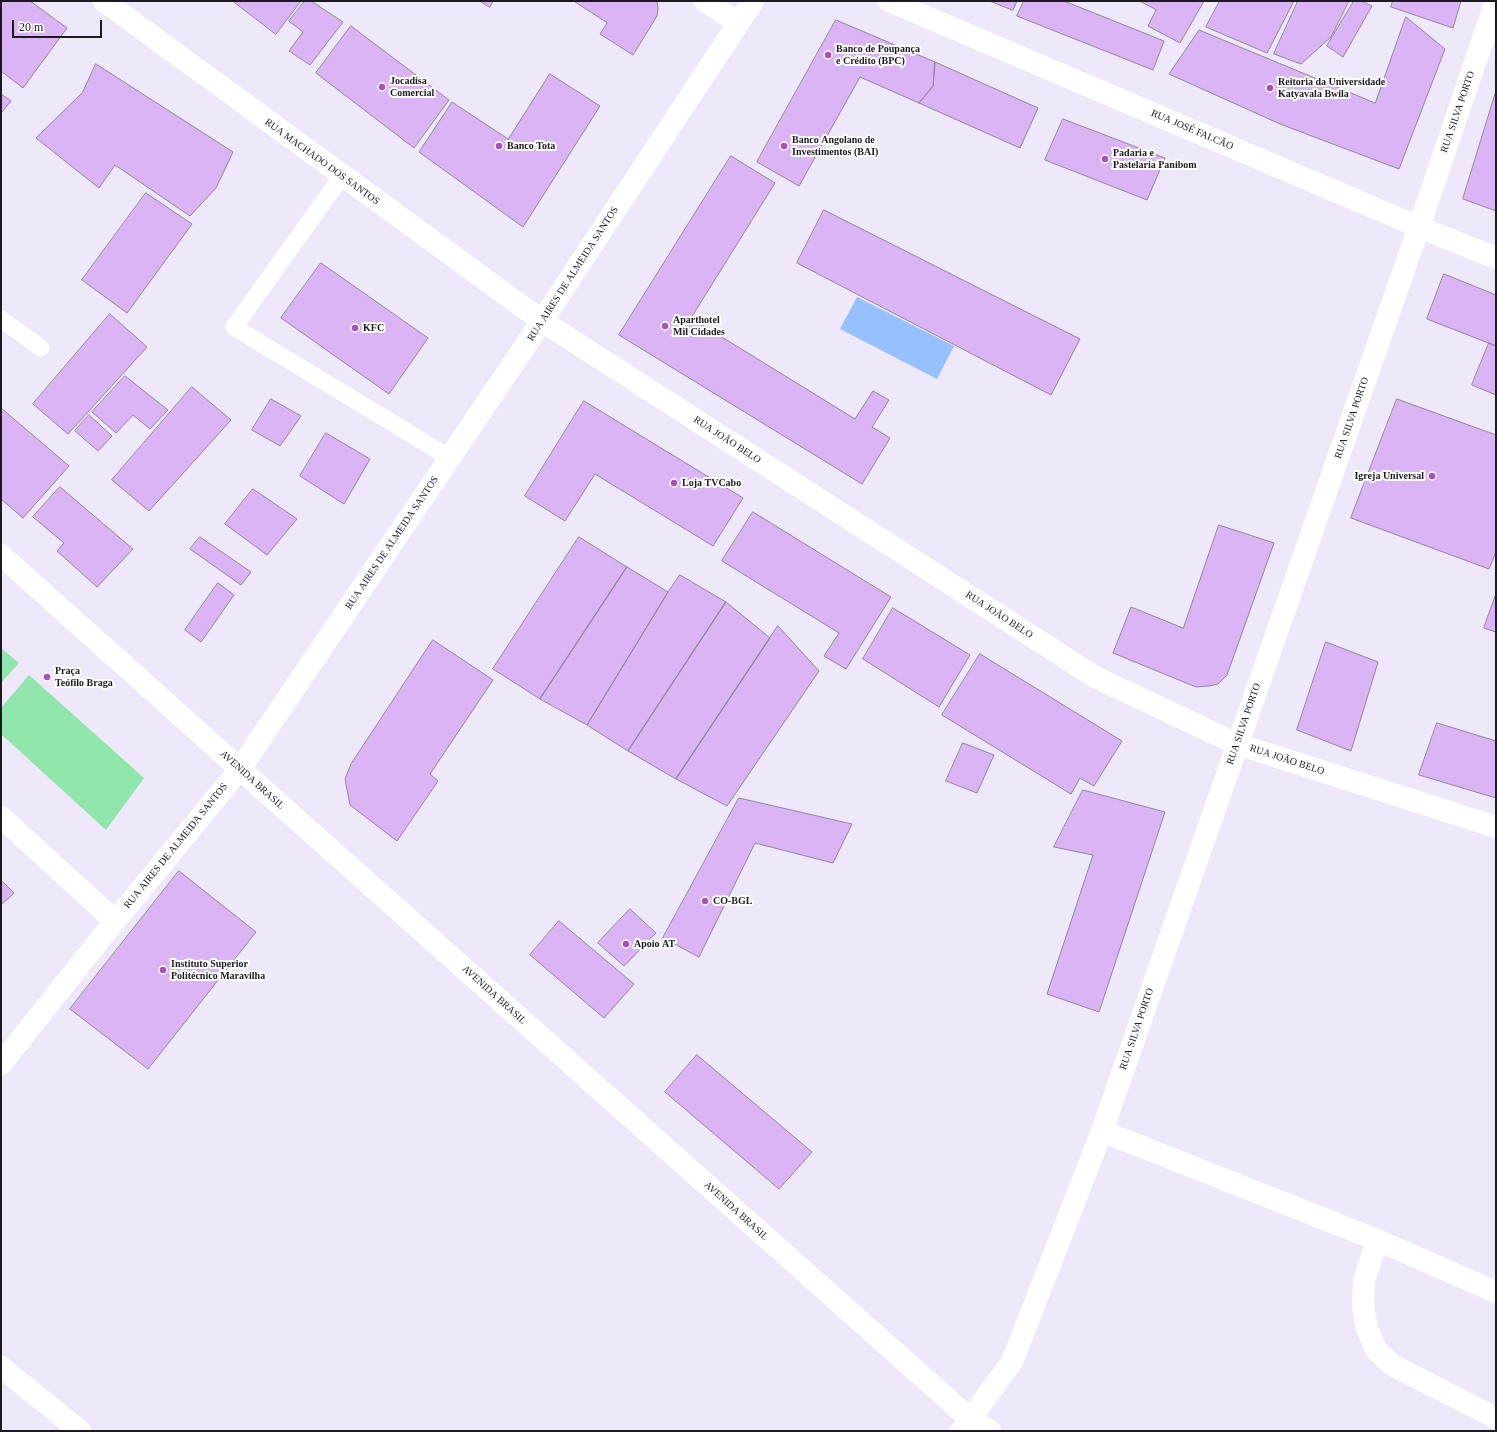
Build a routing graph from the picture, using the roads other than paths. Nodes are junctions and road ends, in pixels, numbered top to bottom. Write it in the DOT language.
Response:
graph roads {
  1 [pos="104,1"];
  2 [pos="705,1"];
  3 [pos="753,1"];
  4 [pos="889,1"];
  5 [pos="1496,1"];
  6 [pos="738,23"];
  7 [pos="342,176"];
  8 [pos="1419,227"];
  9 [pos="1496,258"];
  10 [pos="1,319"];
  11 [pos="542,321"];
  12 [pos="41,348"];
  13 [pos="450,458"];
  14 [pos="1,555"];
  15 [pos="1237,744"];
  16 [pos="240,769"];
  17 [pos="1,816"];
  18 [pos="1496,827"];
  19 [pos="115,921"];
  20 [pos="1,1064"];
  21 [pos="1102,1131"];
  22 [pos="1377,1240"];
  23 [pos="1496,1292"];
  24 [pos="1,1367"];
  25 [pos="1496,1418"];
  26 [pos="966,1425"];
  27 [pos="80,1431"];
  28 [pos="990,1431"];
  1 -- 7 [label="street, RUA MACHADO DOS SANTOS"];
  2 -- 6 [label="street"];
  3 -- 6 [label="street, RUA AIRES DE ALMEIDA SANTOS"];
  4 -- 8 [label="street, RUA JOSÉ FALCÃO"];
  5 -- 8 [label="street, RUA SILVA PORTO"];
  6 -- 11 [label="street, RUA AIRES DE ALMEIDA SANTOS"];
  7 -- 11 [label="street, RUA MACHADO DOS SANTOS"];
  7 -- 13 [label="lane"];
  8 -- 9 [label="street, RUA JOSÉ FALCÃO"];
  8 -- 15 [label="street, RUA SILVA PORTO"];
  10 -- 12 [label="lane"];
  11 -- 13 [label="street, RUA AIRES DE ALMEIDA SANTOS"];
  11 -- 15 [label="street, RUA JOÃO BELO"];
  13 -- 16 [label="street, RUA AIRES DE ALMEIDA SANTOS"];
  14 -- 16 [label="street, AVENIDA BRASIL"];
  15 -- 18 [label="street, RUA JOÃO BELO"];
  15 -- 21 [label="street, RUA SILVA PORTO"];
  16 -- 19 [label="street, RUA AIRES DE ALMEIDA SANTOS"];
  16 -- 26 [label="street, AVENIDA BRASIL"];
  17 -- 19 [label="street"];
  19 -- 20 [label="street, RUA AIRES DE ALMEIDA SANTOS"];
  21 -- 22 [label="street"];
  21 -- 26 [label="street, RUA SILVA PORTO"];
  22 -- 23 [label="street"];
  22 -- 25 [label="street"];
  24 -- 27 [label="street"];
  26 -- 28 [label="street, AVENIDA BRASIL"];
}
